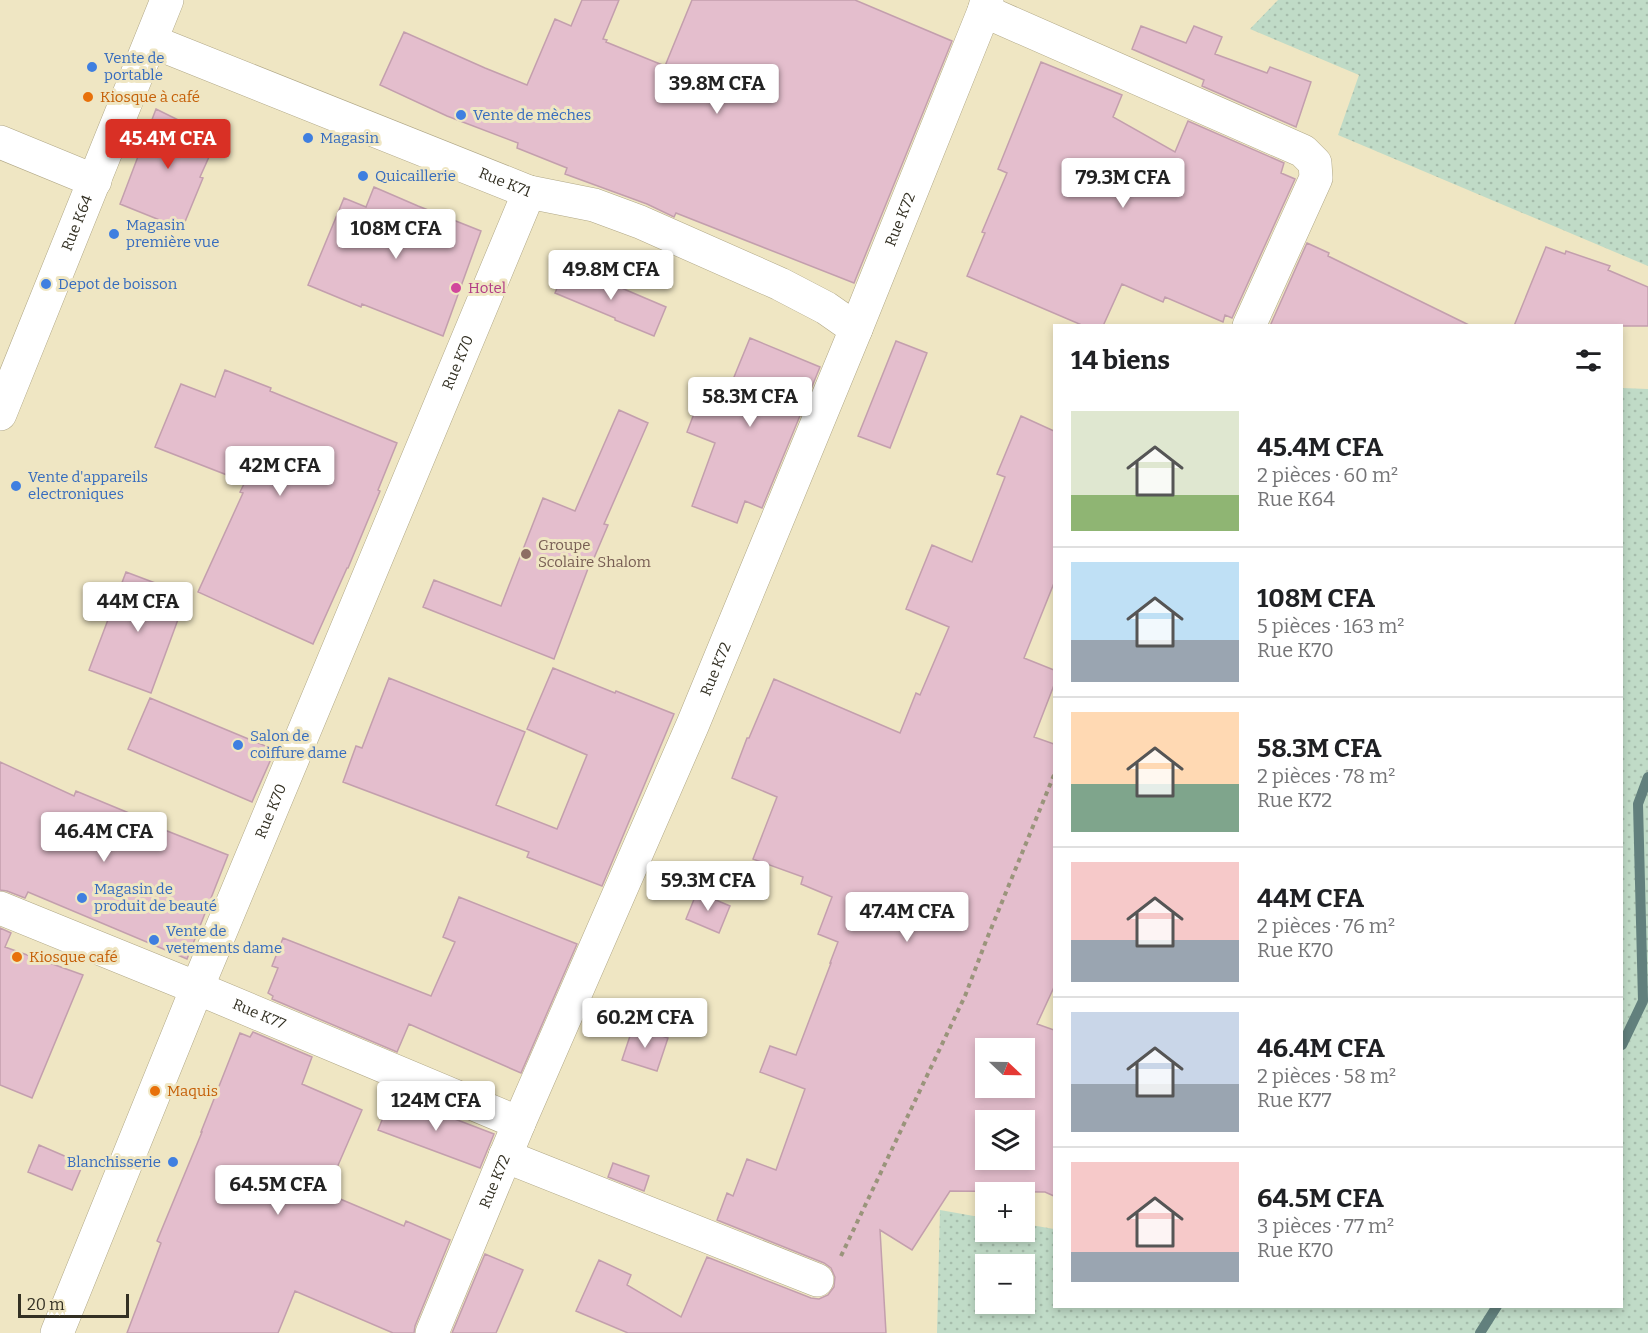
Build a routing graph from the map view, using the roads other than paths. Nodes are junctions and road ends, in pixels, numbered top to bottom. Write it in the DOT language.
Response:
graph roads {
  1 [pos="167,0"];
  2 [pos="985,5"];
  3 [pos="151,40"];
  4 [pos="0,142"];
  5 [pos="95,181"];
  6 [pos="529,192"];
  7 [pos="1250,324"];
  8 [pos="856,329"];
  9 [pos="0,414"];
  10 [pos="0,908"];
  11 [pos="197,988"];
  12 [pos="519,1123"];
  13 [pos="505,1156"];
  14 [pos="817,1280"];
  15 [pos="57,1333"];
  16 [pos="432,1333"];
  1 -- 3 [label="street, Rue K64"];
  2 -- 7 [label="street"];
  2 -- 8 [label="street, Rue K72"];
  3 -- 5 [label="street, Rue K64"];
  3 -- 6 [label="street, Rue K71"];
  4 -- 5 [label="street"];
  5 -- 9 [label="street, Rue K64"];
  6 -- 8 [label="street, Rue K71"];
  6 -- 11 [label="street, Rue K70"];
  8 -- 12 [label="street, Rue K72"];
  10 -- 11 [label="street, Rue K77"];
  11 -- 12 [label="street, Rue K77"];
  11 -- 15 [label="street, Rue K70"];
  12 -- 13 [label="street, Rue K72"];
  13 -- 14 [label="street"];
  13 -- 16 [label="street, Rue K72"];
}
